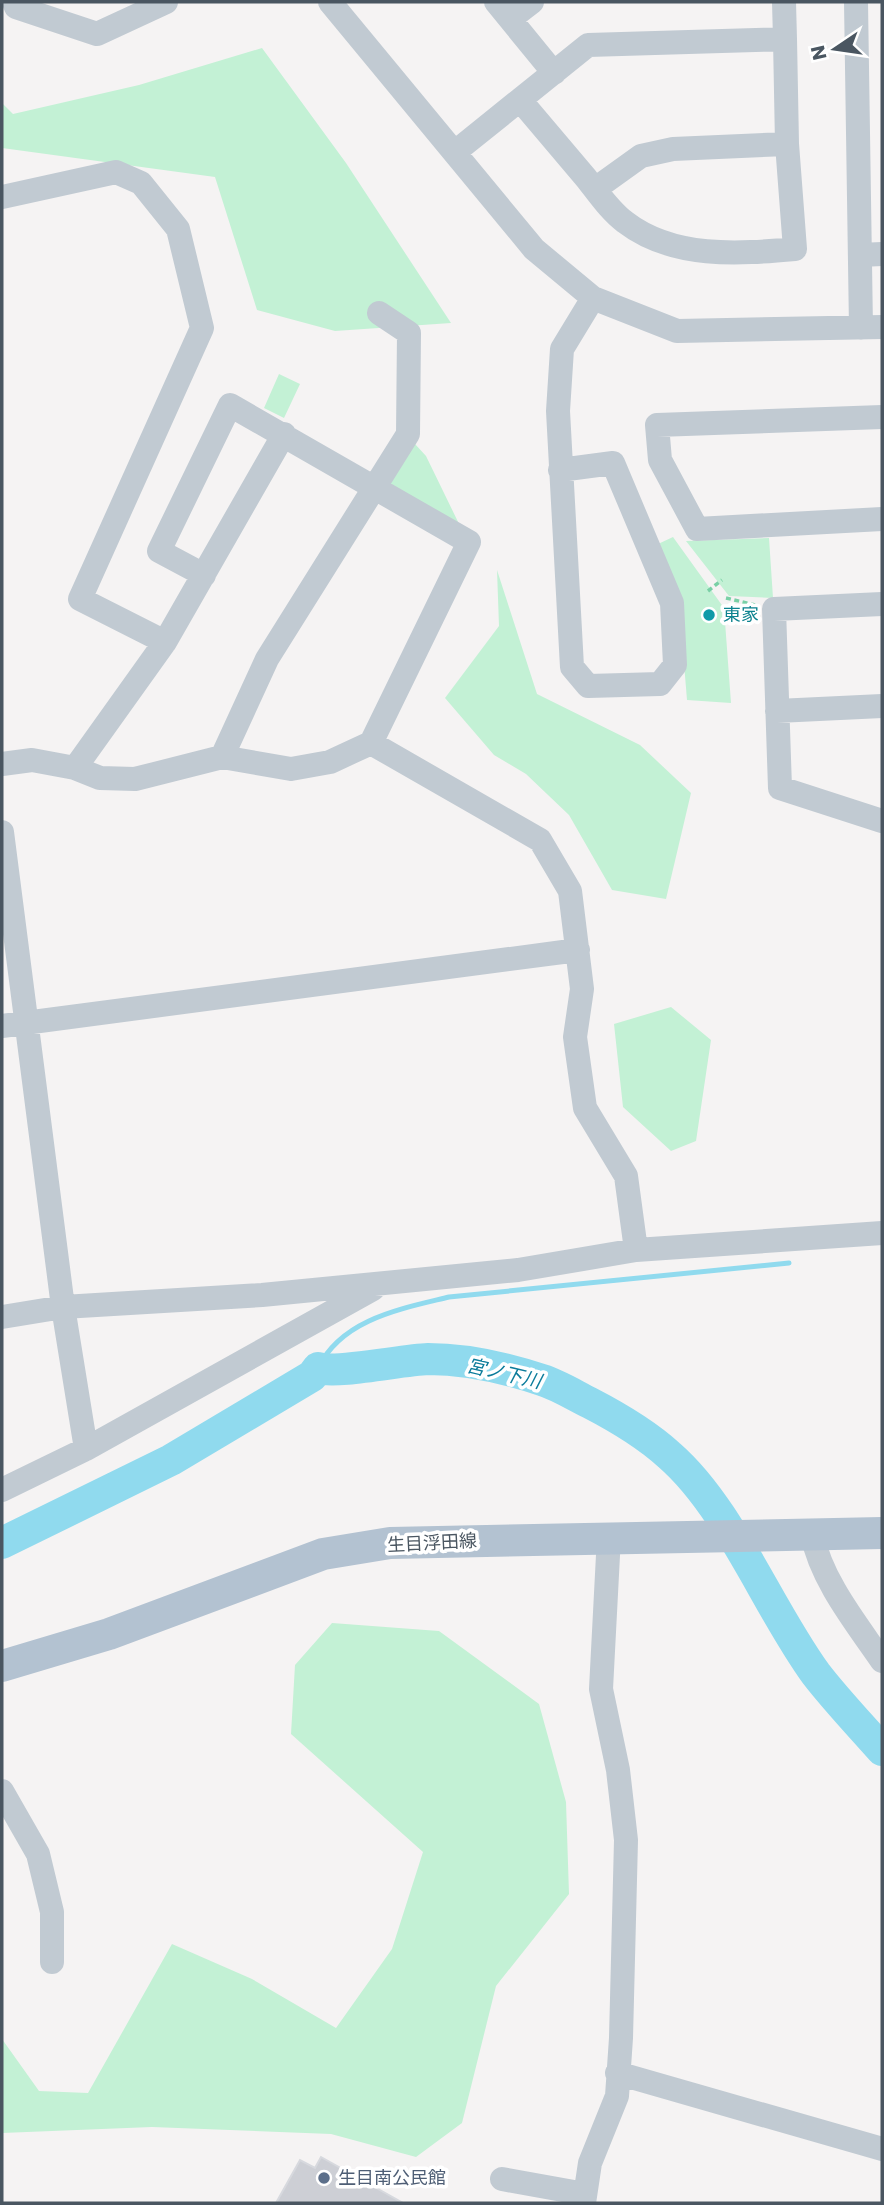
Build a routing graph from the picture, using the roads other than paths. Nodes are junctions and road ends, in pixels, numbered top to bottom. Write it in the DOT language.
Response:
graph roads {
  1 [pos="14,2"];
  2 [pos="166,2"];
  3 [pos="330,2"];
  4 [pos="532,2"];
  5 [pos="784,2"];
  6 [pos="856,2"];
  7 [pos="503,10"];
  8 [pos="785,39"];
  9 [pos="554,73"];
  10 [pos="520,100"];
  11 [pos="787,144"];
  12 [pos="455,152"];
  13 [pos="594,189"];
  14 [pos="2,197"];
  15 [pos="871,254"];
  16 [pos="593,298"];
  17 [pos="379,313"];
  18 [pos="872,328"];
  19 [pos="882,418"];
  20 [pos="284,434"];
  21 [pos="561,470"];
  22 [pos="374,486"];
  23 [pos="882,519"];
  24 [pos="204,575"];
  25 [pos="882,604"];
  26 [pos="165,642"];
  27 [pos="882,706"];
  28 [pos="776,711"];
  29 [pos="371,743"];
  30 [pos="222,757"];
  31 [pos="2,764"];
  32 [pos="75,768"];
  33 [pos="882,821"];
  34 [pos="2,832"];
  35 [pos="578,950"];
  36 [pos="27,1023"];
  37 [pos="2,1026"];
  38 [pos="882,1233"];
  39 [pos="636,1250"];
  40 [pos="386,1282"];
  41 [pos="63,1307"];
  42 [pos="2,1317"];
  43 [pos="86,1449"];
  44 [pos="2,1490"];
  45 [pos="882,1533"];
  46 [pos="811,1534"];
  47 [pos="609,1536"];
  48 [pos="882,1661"];
  49 [pos="2,1666"];
  50 [pos="2,1791"];
  51 [pos="52,1962"];
  52 [pos="617,2073"];
  53 [pos="882,2149"];
  54 [pos="502,2179"];
  55 [pos="584,2199"];
  1 -- 2 [label="street"];
  3 -- 12 [label="street"];
  4 -- 7 [label="street"];
  5 -- 8 [label="street"];
  6 -- 15 [label="street"];
  7 -- 9 [label="street"];
  8 -- 9 [label="street"];
  8 -- 11 [label="street"];
  9 -- 10 [label="street"];
  10 -- 12 [label="street"];
  10 -- 13 [label="street"];
  11 -- 13 [label="street"];
  11 -- 13 [label="street"];
  12 -- 16 [label="street"];
  14 -- 26 [label="street"];
  15 -- 18 [label="street"];
  16 -- 18 [label="street"];
  16 -- 21 [label="street"];
  17 -- 22 [label="street"];
  19 -- 23 [label="street"];
  20 -- 22 [label="street"];
  20 -- 24 [label="street"];
  20 -- 24 [label="street"];
  21 -- 21 [label="street"];
  22 -- 29 [label="street"];
  22 -- 30 [label="street"];
  24 -- 26 [label="street"];
  25 -- 28 [label="street"];
  26 -- 32 [label="street"];
  27 -- 28 [label="street"];
  28 -- 33 [label="street"];
  29 -- 30 [label="street"];
  29 -- 35 [label="street"];
  30 -- 32 [label="street"];
  31 -- 32 [label="street"];
  34 -- 36 [label="street"];
  35 -- 36 [label="street"];
  35 -- 39 [label="street"];
  36 -- 37 [label="street"];
  36 -- 41 [label="street"];
  38 -- 39 [label="street"];
  39 -- 40 [label="street"];
  40 -- 41 [label="street"];
  40 -- 43 [label="street"];
  41 -- 42 [label="street"];
  41 -- 43 [label="street"];
  43 -- 44 [label="street"];
  45 -- 46 [label="main road, 生目浮田線"];
  46 -- 47 [label="main road, 生目浮田線"];
  46 -- 48 [label="street"];
  47 -- 49 [label="main road, 生目浮田線"];
  47 -- 52 [label="street"];
  50 -- 51 [label="street"];
  52 -- 53 [label="street"];
  52 -- 55 [label="street"];
  54 -- 55 [label="street"];
}
